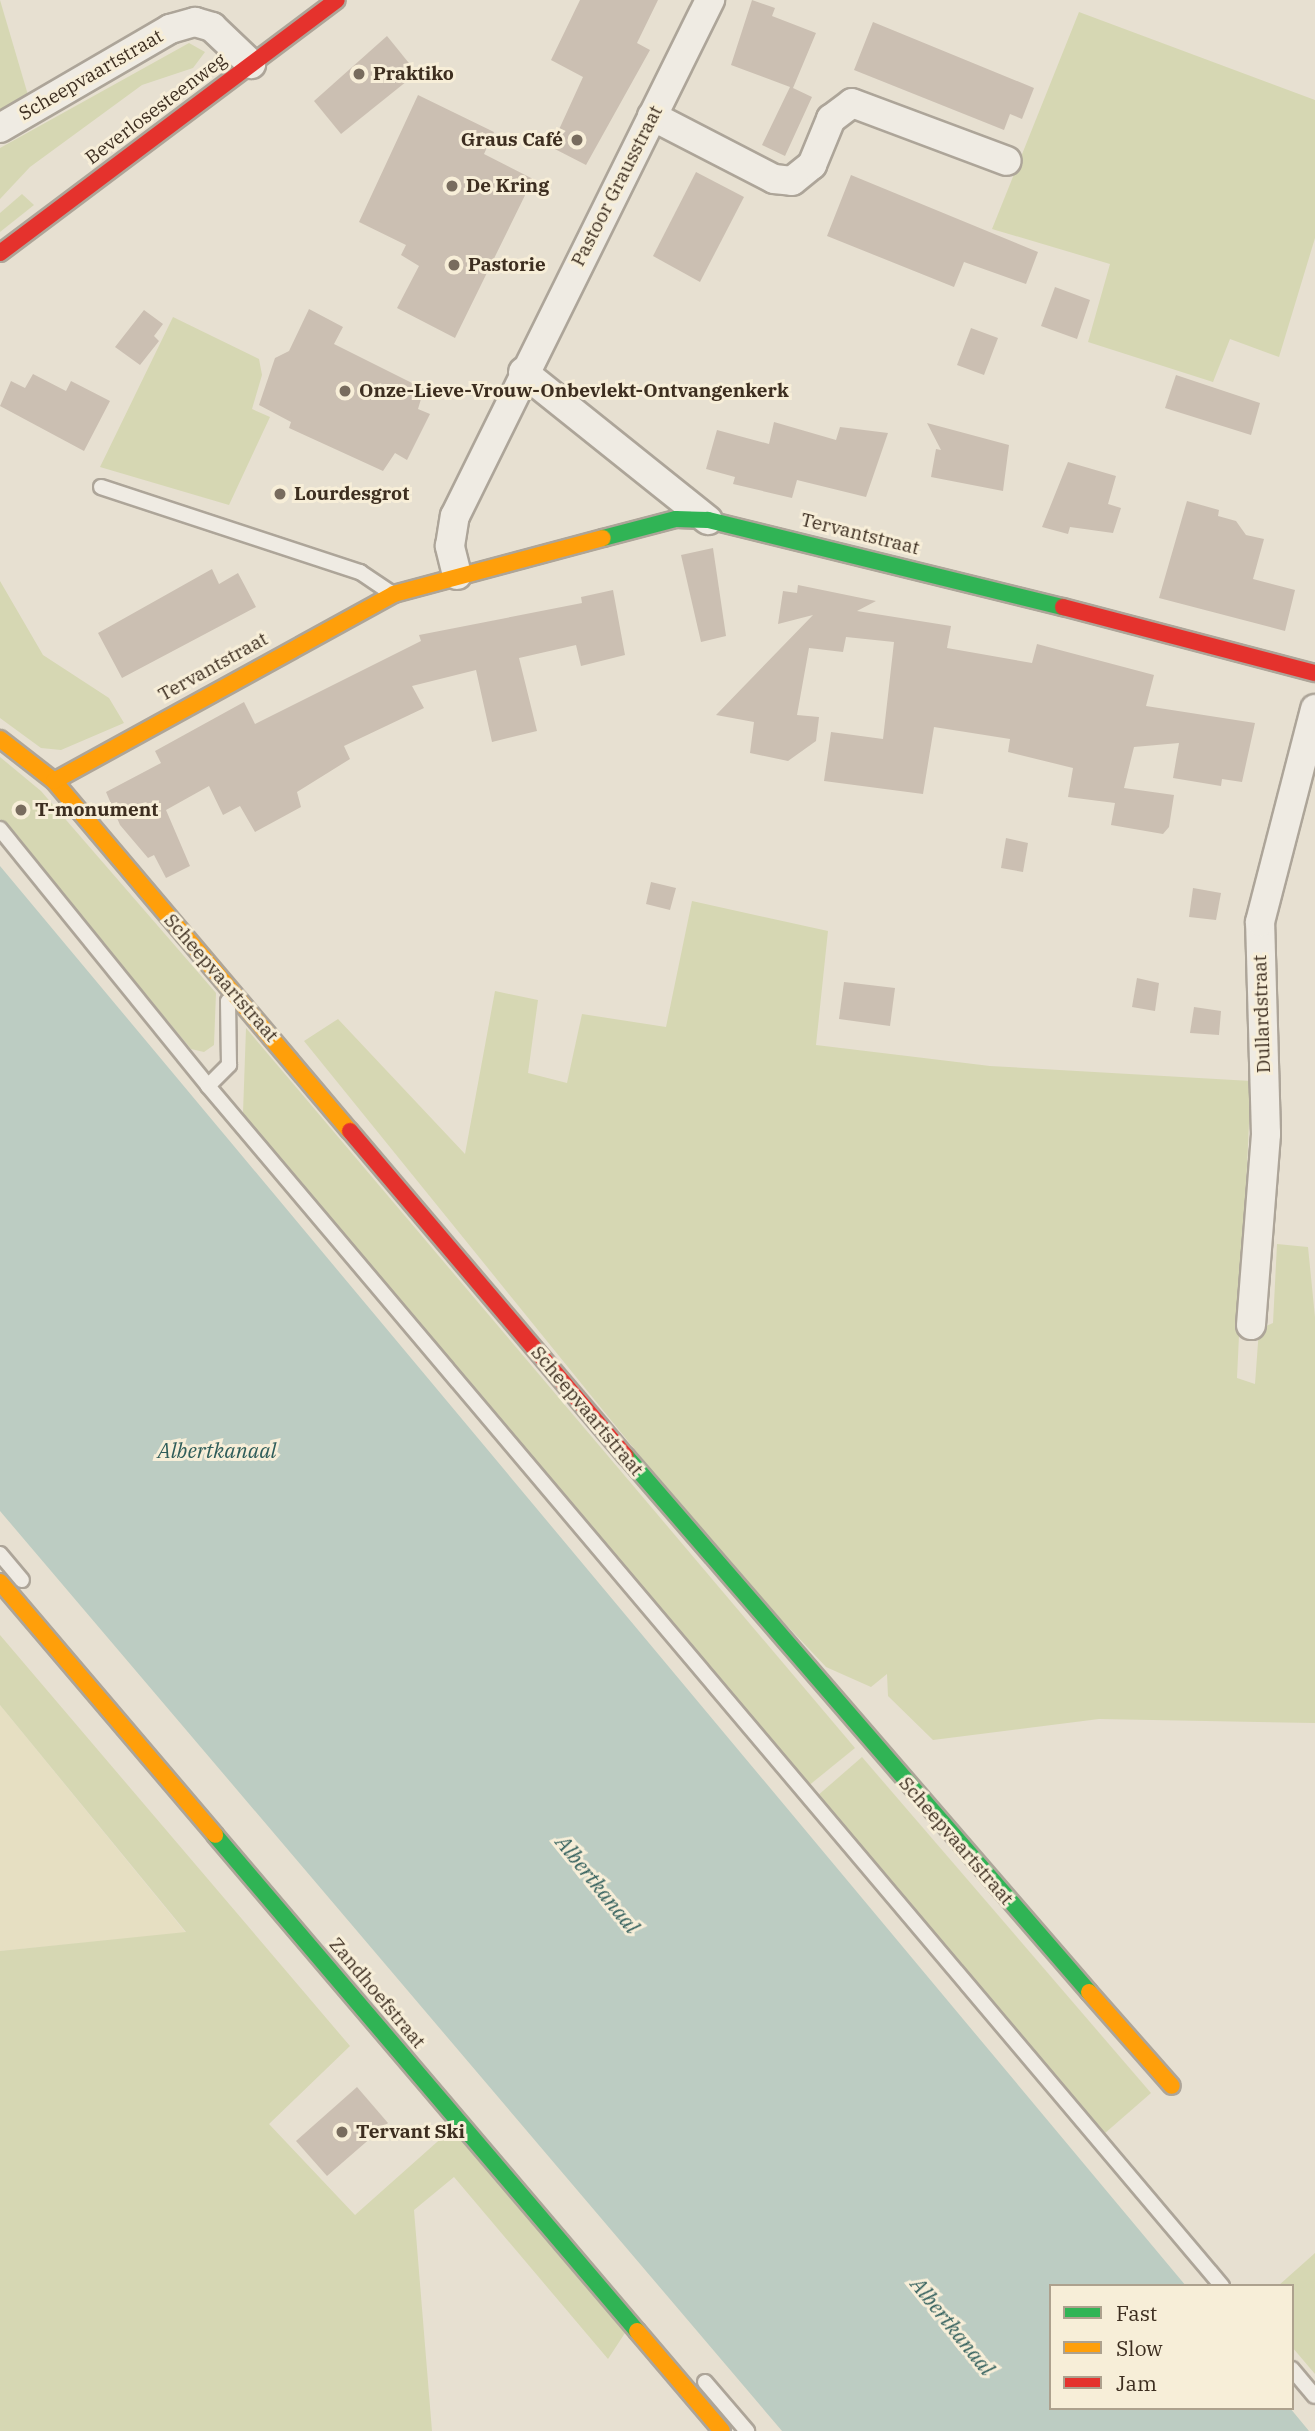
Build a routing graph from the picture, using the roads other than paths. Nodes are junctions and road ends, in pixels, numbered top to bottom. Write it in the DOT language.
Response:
graph roads {
  1 [pos="337,0"];
  2 [pos="710,0"];
  3 [pos="251,64"];
  4 [pos="652,116"];
  5 [pos="0,128"];
  6 [pos="1007,161"];
  7 [pos="0,253"];
  8 [pos="523,372"];
  9 [pos="101,487"];
  10 [pos="708,520"];
  11 [pos="457,575"];
  12 [pos="394,594"];
  13 [pos="1315,673"];
  14 [pos="1315,709"];
  15 [pos="0,739"];
  16 [pos="54,781"];
  17 [pos="0,829"];
  18 [pos="227,987"];
  19 [pos="208,1086"];
  20 [pos="1251,1325"];
  21 [pos="0,1554"];
  22 [pos="0,1582"];
  23 [pos="36,1596"];
  24 [pos="1172,2086"];
  25 [pos="1220,2284"];
  26 [pos="695,2370"];
  27 [pos="1294,2371"];
  28 [pos="1315,2396"];
  29 [pos="722,2431"];
  30 [pos="747,2431"];
  1 -- 3 [label="street, Beverlosesteenweg"];
  2 -- 4 [label="street, Pastoor Grausstraat"];
  3 -- 5 [label="street, Scheepvaartstraat"];
  3 -- 7 [label="street, Beverlosesteenweg"];
  4 -- 6 [label="street"];
  4 -- 8 [label="street, Pastoor Grausstraat"];
  8 -- 10 [label="street"];
  8 -- 11 [label="street, Pastoor Grausstraat"];
  9 -- 12 [label="lane"];
  10 -- 11 [label="street, Tervantstraat"];
  10 -- 13 [label="street, Tervantstraat"];
  11 -- 12 [label="street, Tervantstraat"];
  12 -- 16 [label="street, Tervantstraat"];
  14 -- 20 [label="street, Dullardstraat"];
  15 -- 16 [label="street, Scheepvaartstraat"];
  16 -- 18 [label="street, Scheepvaartstraat"];
  17 -- 19 [label="lane"];
  18 -- 19 [label="lane"];
  18 -- 24 [label="street, Scheepvaartstraat"];
  19 -- 25 [label="lane"];
  21 -- 23 [label="lane"];
  22 -- 29 [label="street, Zandhoefstraat"];
  26 -- 30 [label="lane"];
  27 -- 28 [label="lane"];
}
